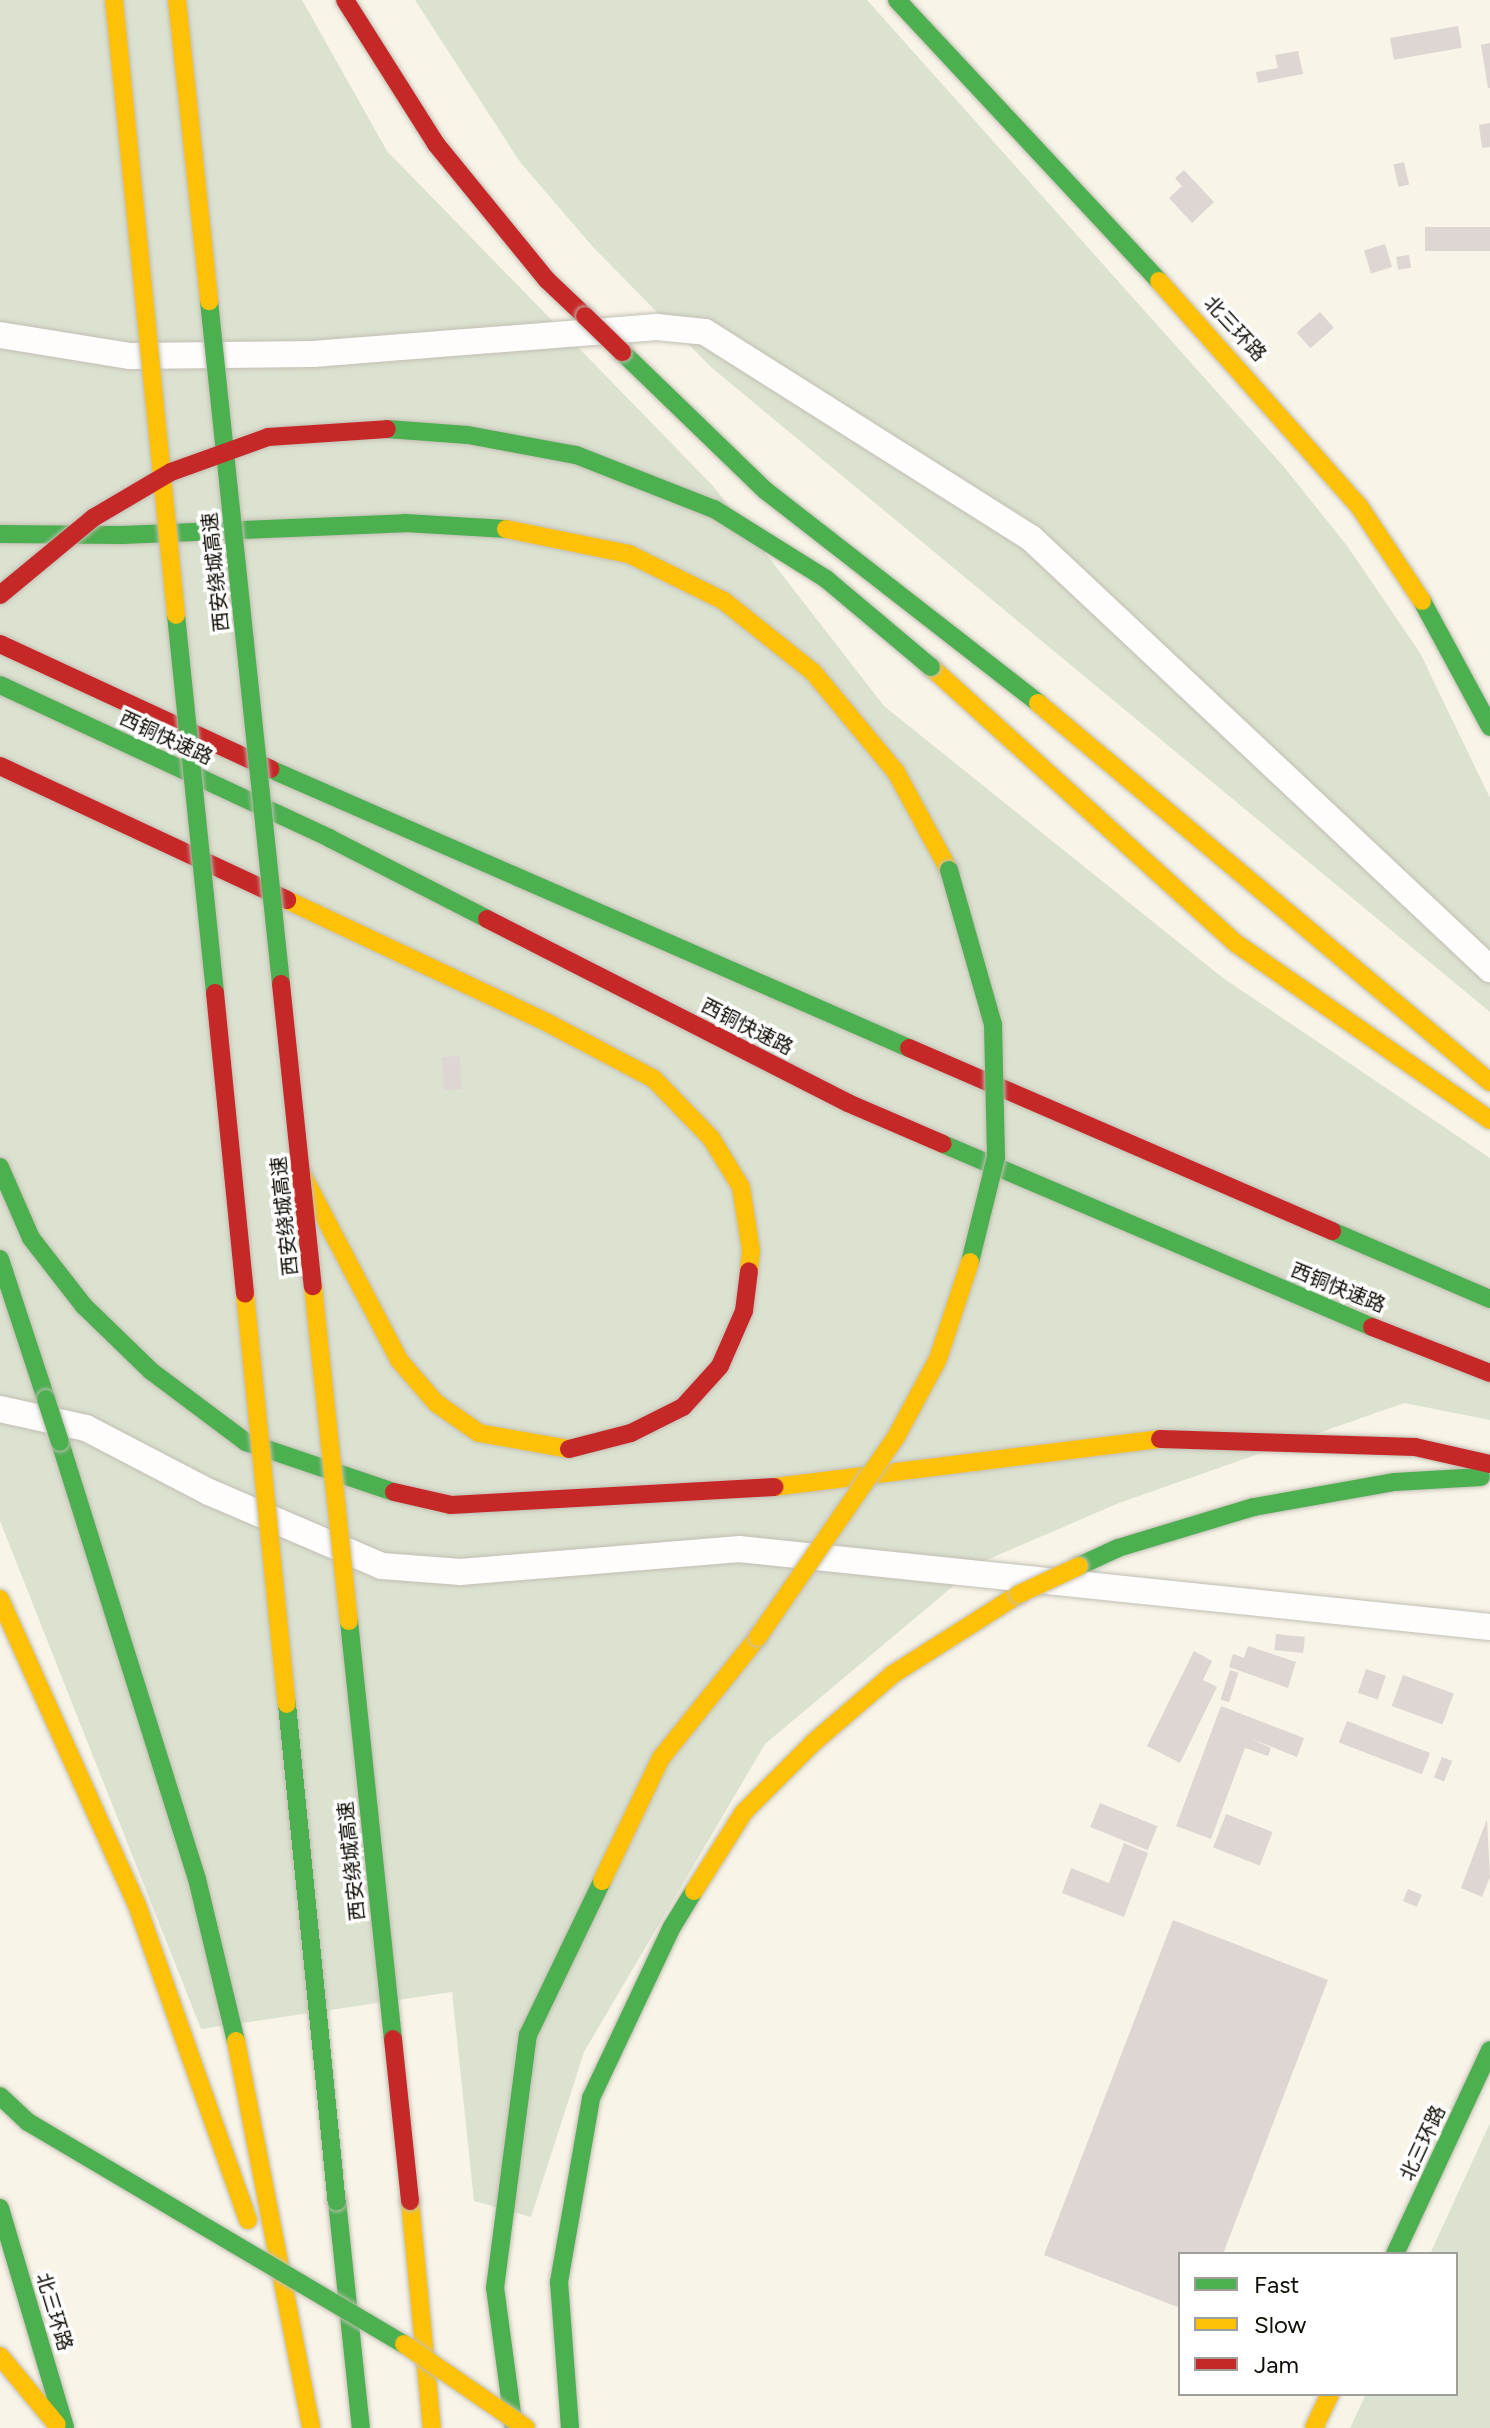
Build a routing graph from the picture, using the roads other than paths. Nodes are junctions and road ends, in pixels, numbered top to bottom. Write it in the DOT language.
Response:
graph roads {
  1 [pos="114,0"];
  2 [pos="177,0"];
  3 [pos="345,0"];
  4 [pos="897,0"];
  5 [pos="0,335"];
  6 [pos="0,534"];
  7 [pos="0,595"];
  8 [pos="0,644"];
  9 [pos="0,685"];
  10 [pos="1490,727"];
  11 [pos="0,766"];
  12 [pos="1490,969"];
  13 [pos="1490,1082"];
  14 [pos="1490,1120"];
  15 [pos="0,1167"];
  16 [pos="303,1176"];
  17 [pos="0,1259"];
  18 [pos="1490,1299"];
  19 [pos="1490,1373"];
  20 [pos="0,1409"];
  21 [pos="1490,1464"];
  22 [pos="1490,1476"];
  23 [pos="0,1599"];
  24 [pos="1490,1627"];
  25 [pos="1490,2050"];
  26 [pos="0,2096"];
  27 [pos="0,2208"];
  28 [pos="1396,2252"];
  29 [pos="0,2356"];
  30 [pos="1329,2396"];
  31 [pos="304,2397"];
  32 [pos="59,2428"];
  33 [pos="65,2428"];
  34 [pos="311,2428"];
  35 [pos="361,2428"];
  36 [pos="432,2428"];
  37 [pos="514,2428"];
  38 [pos="526,2428"];
  39 [pos="570,2428"];
  40 [pos="1314,2428"];
  1 -- 35 [label="highway, bridge"];
  2 -- 16 [label="highway, 西安绕城高速, bridge"];
  3 -- 13 [label="highway, bridge"];
  4 -- 10 [label="highway, 北三环路"];
  5 -- 12 [label="street"];
  6 -- 37 [label="highway, bridge"];
  7 -- 14 [label="highway, bridge"];
  8 -- 18 [label="highway, 西铜快速路"];
  9 -- 19 [label="highway, 西铜快速路"];
  11 -- 16 [label="highway"];
  15 -- 21 [label="highway"];
  16 -- 36 [label="highway, 西安绕城高速, bridge"];
  17 -- 31 [label="highway, bridge"];
  20 -- 24 [label="street"];
  22 -- 39 [label="highway, bridge"];
  23 -- 31 [label="highway"];
  25 -- 28 [label="highway, 北三环路"];
  26 -- 38 [label="highway, bridge"];
  27 -- 33 [label="highway, 北三环路"];
  29 -- 32 [label="highway"];
  30 -- 40 [label="highway"];
  31 -- 34 [label="highway"];
}
